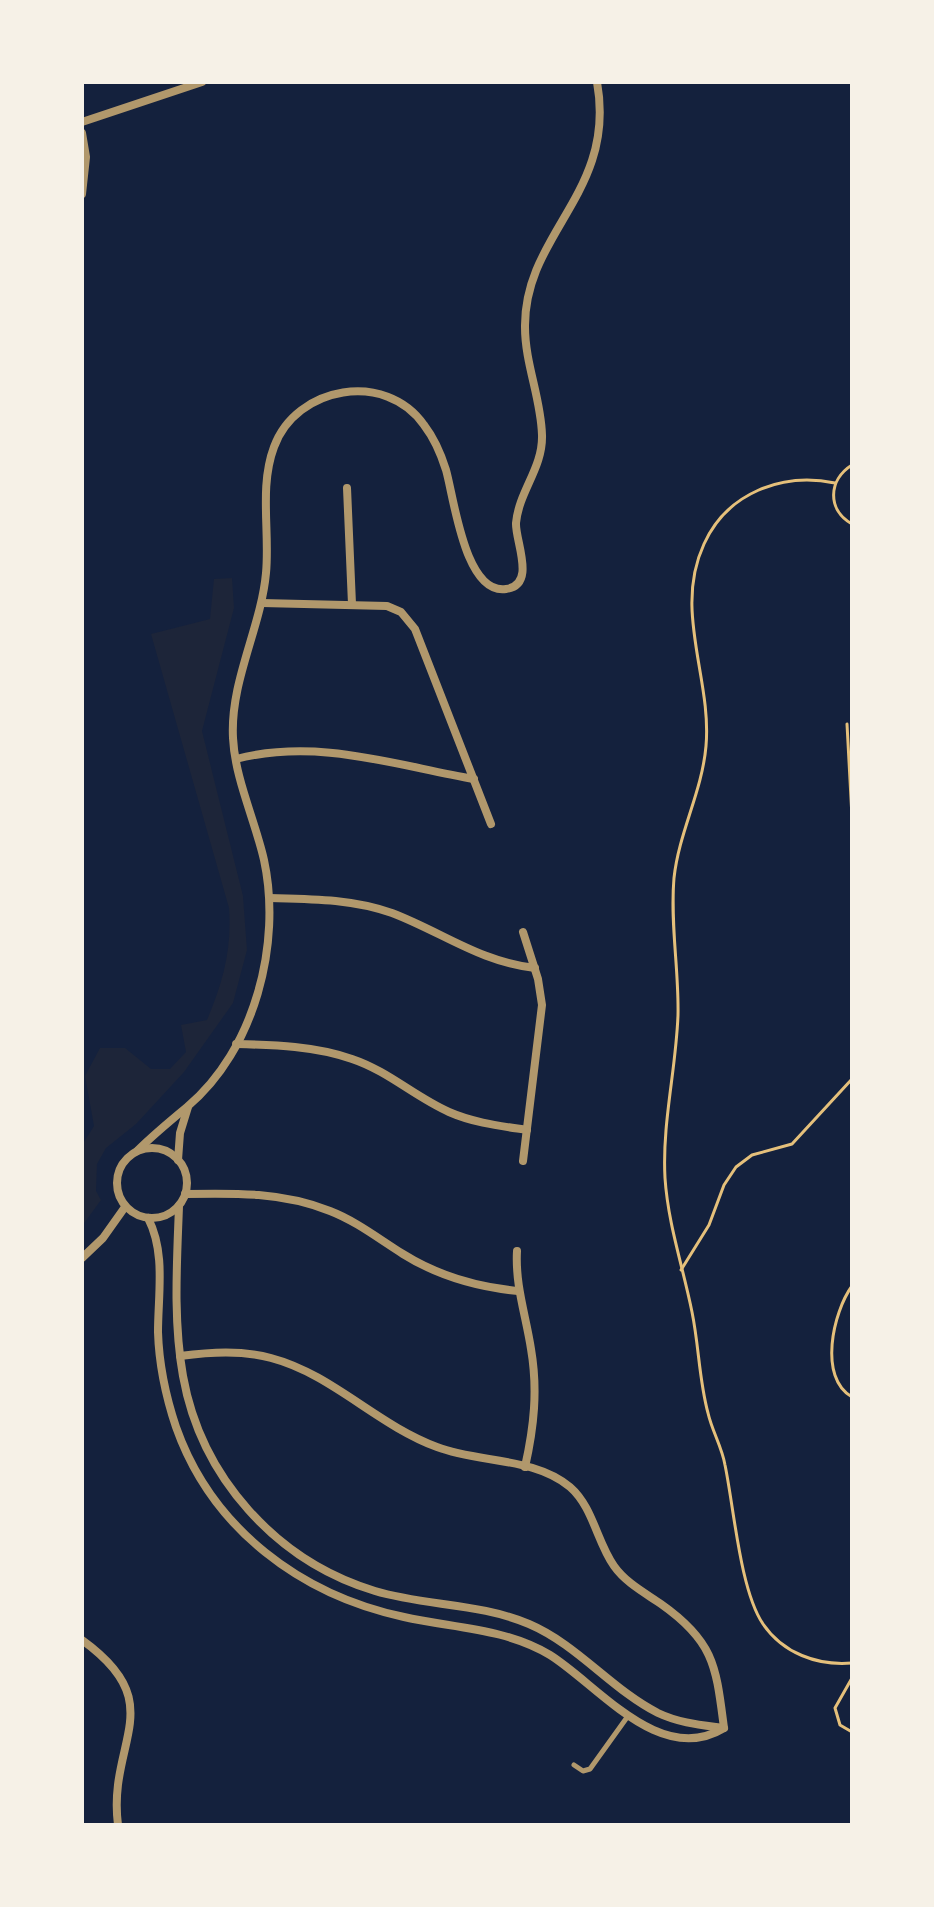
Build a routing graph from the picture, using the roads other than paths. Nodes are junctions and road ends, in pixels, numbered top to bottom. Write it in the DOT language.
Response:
graph roads {
  1 [pos="202,82"];
  2 [pos="597,82"];
  3 [pos="82,122"];
  4 [pos="82,133"];
  5 [pos="82,194"];
  6 [pos="347,488"];
  7 [pos="262,603"];
  8 [pos="352,604"];
  9 [pos="236,759"];
  10 [pos="474,779"];
  11 [pos="491,824"];
  12 [pos="270,898"];
  13 [pos="523,932"];
  14 [pos="535,968"];
  15 [pos="236,1044"];
  16 [pos="188,1106"];
  17 [pos="527,1130"];
  18 [pos="137,1151"];
  19 [pos="178,1160"];
  20 [pos="523,1161"];
  21 [pos="185,1194"];
  22 [pos="179,1206"];
  23 [pos="125,1207"];
  24 [pos="148,1218"];
  25 [pos="517,1251"];
  26 [pos="82,1258"];
  27 [pos="518,1291"];
  28 [pos="180,1356"];
  29 [pos="525,1467"];
  30 [pos="251,1514"];
  31 [pos="238,1528"];
  32 [pos="82,1640"];
  33 [pos="629,1715"];
  34 [pos="724,1728"];
  35 [pos="574,1765"];
  36 [pos="118,1825"];
  1 -- 3 [label="street"];
  2 -- 7 [label="street"];
  4 -- 5 [label="street"];
  6 -- 8 [label="street"];
  7 -- 8 [label="street"];
  7 -- 9 [label="street"];
  8 -- 10 [label="street"];
  9 -- 10 [label="street"];
  9 -- 12 [label="street"];
  10 -- 11 [label="street"];
  12 -- 14 [label="street"];
  12 -- 15 [label="street"];
  13 -- 14 [label="street"];
  14 -- 17 [label="street"];
  15 -- 16 [label="street"];
  15 -- 17 [label="street"];
  16 -- 18 [label="street"];
  16 -- 19 [label="street"];
  17 -- 20 [label="street"];
  18 -- 19 [label="street"];
  18 -- 23 [label="street"];
  19 -- 21 [label="street"];
  21 -- 22 [label="street"];
  21 -- 27 [label="street"];
  22 -- 24 [label="street"];
  22 -- 28 [label="street"];
  23 -- 24 [label="street"];
  23 -- 26 [label="street"];
  24 -- 31 [label="street"];
  25 -- 27 [label="street"];
  27 -- 29 [label="street"];
  28 -- 29 [label="street"];
  28 -- 30 [label="street"];
  29 -- 34 [label="street"];
  30 -- 31 [label="street"];
  30 -- 34 [label="street"];
  31 -- 33 [label="street"];
  32 -- 36 [label="street"];
  33 -- 34 [label="street"];
  33 -- 35 [label="lane"];
}
